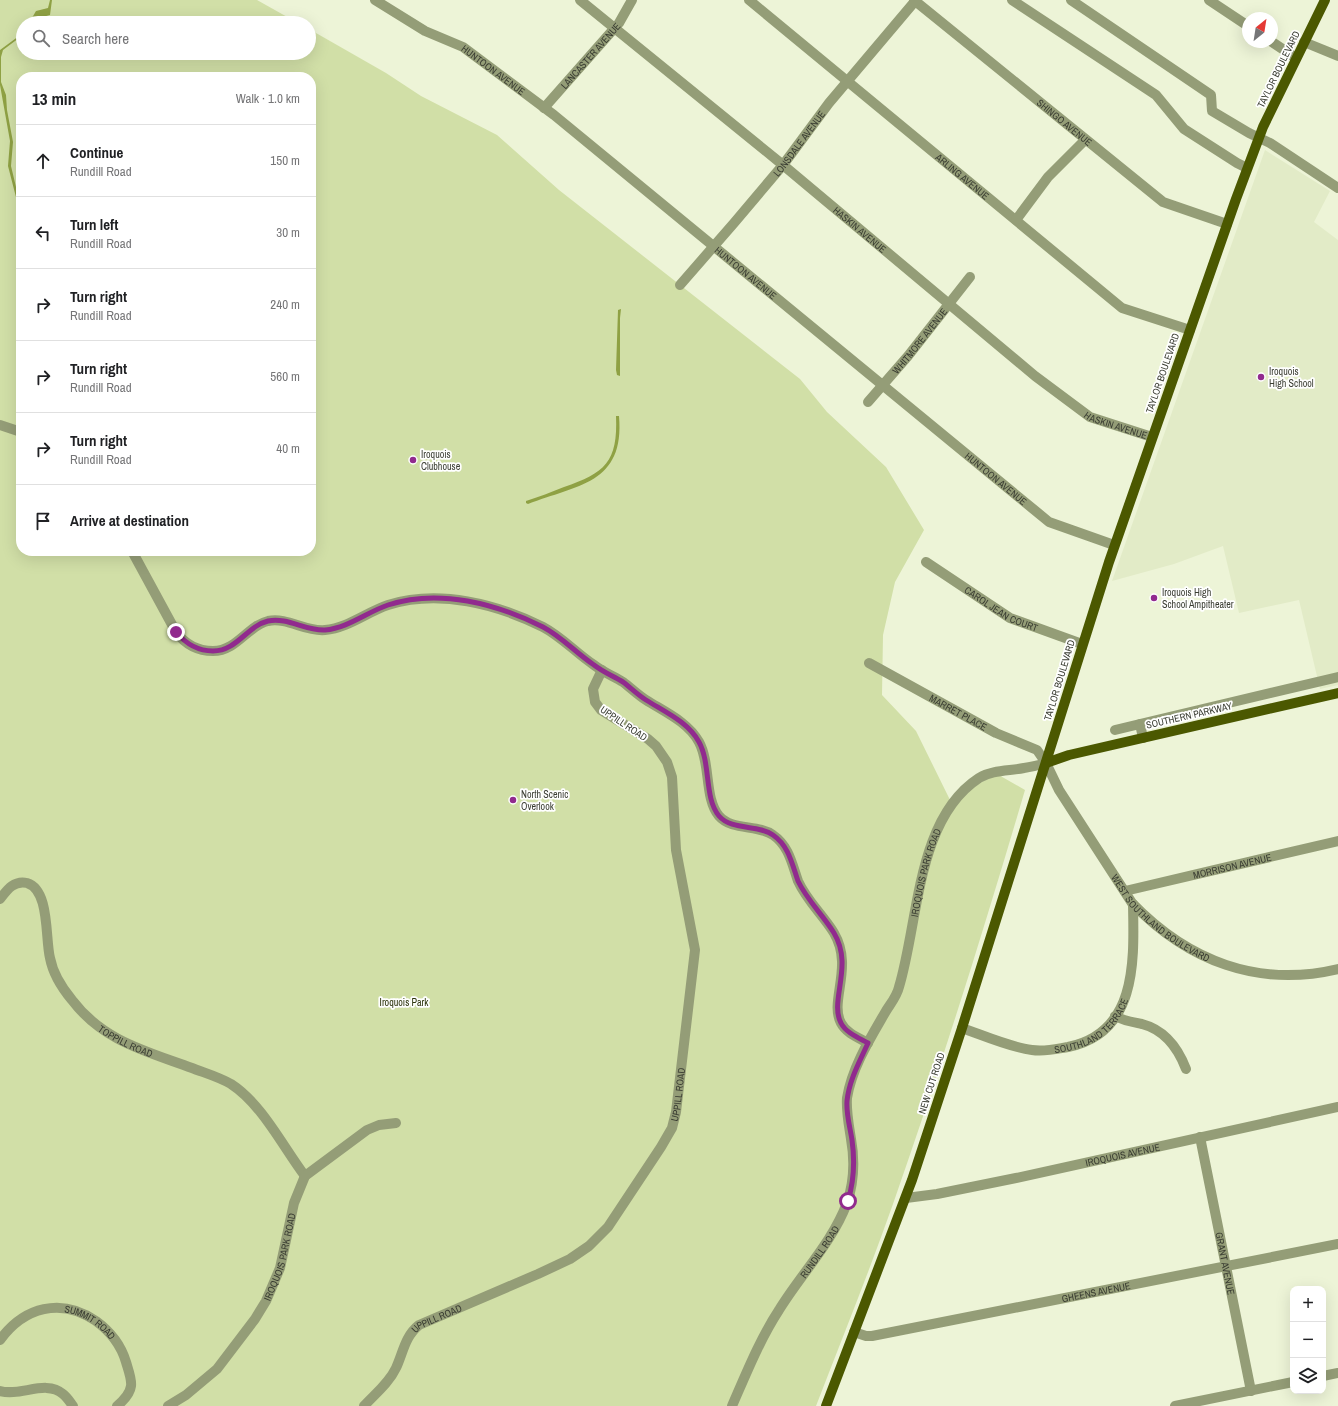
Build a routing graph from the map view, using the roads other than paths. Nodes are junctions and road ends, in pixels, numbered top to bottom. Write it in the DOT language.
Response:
graph roads {
  1 [pos="375,0"];
  2 [pos="580,0"];
  3 [pos="632,0"];
  4 [pos="749,0"];
  5 [pos="915,0"];
  6 [pos="1012,0"];
  7 [pos="1071,0"];
  8 [pos="1209,0"];
  9 [pos="1325,0"];
  10 [pos="1242,22"];
  11 [pos="615,27"];
  12 [pos="1304,42"];
  13 [pos="1278,46"];
  14 [pos="1338,56"];
  15 [pos="1296,58"];
  16 [pos="848,80"];
  17 [pos="544,108"];
  18 [pos="1259,138"];
  19 [pos="1085,140"];
  20 [pos="783,165"];
  21 [pos="1247,168"];
  22 [pos="1338,188"];
  23 [pos="1016,220"];
  24 [pos="1227,224"];
  25 [pos="713,247"];
  26 [pos="970,278"];
  27 [pos="680,286"];
  28 [pos="950,303"];
  29 [pos="1190,330"];
  30 [pos="882,385"];
  31 [pos="868,402"];
  32 [pos="0,425"];
  33 [pos="16,430"];
  34 [pos="1152,437"];
  35 [pos="1114,545"];
  36 [pos="135,556"];
  37 [pos="926,562"];
  38 [pos="1082,644"];
  39 [pos="869,663"];
  40 [pos="602,670"];
  41 [pos="1338,678"];
  42 [pos="1338,693"];
  43 [pos="1140,724"];
  44 [pos="1115,730"];
  45 [pos="1143,738"];
  46 [pos="1046,763"];
  47 [pos="1338,841"];
  48 [pos="1125,891"];
  49 [pos="0,899"];
  50 [pos="1133,904"];
  51 [pos="1338,969"];
  52 [pos="1115,1016"];
  53 [pos="962,1028"];
  54 [pos="868,1043"];
  55 [pos="1186,1069"];
  56 [pos="1338,1107"];
  57 [pos="396,1123"];
  58 [pos="1200,1137"];
  59 [pos="305,1176"];
  60 [pos="906,1198"];
  61 [pos="1338,1244"];
  62 [pos="1227,1266"];
  63 [pos="854,1332"];
  64 [pos="0,1340"];
  65 [pos="1338,1373"];
  66 [pos="1326,1375"];
  67 [pos="1290,1383"];
  68 [pos="0,1391"];
  69 [pos="1251,1391"];
  70 [pos="73,1406"];
  71 [pos="117,1406"];
  72 [pos="168,1406"];
  73 [pos="364,1406"];
  74 [pos="732,1406"];
  75 [pos="826,1406"];
  76 [pos="1175,1406"];
  1 -- 17 [label="street, HUNTOON AVENUE"];
  2 -- 11 [label="street, HASKIN AVENUE"];
  3 -- 11 [label="street, LANCASTER AVENUE"];
  4 -- 16 [label="street, ARLING AVENUE"];
  5 -- 16 [label="street, LONSDALE AVENUE"];
  5 -- 19 [label="street, SHINGO AVENUE"];
  6 -- 21 [label="street"];
  7 -- 18 [label="street"];
  8 -- 10 [label="street"];
  9 -- 12 [label="main road, TAYLOR BOULEVARD"];
  11 -- 17 [label="street, LANCASTER AVENUE"];
  11 -- 20 [label="street, HASKIN AVENUE"];
  12 -- 14 [label="street"];
  12 -- 15 [label="main road, TAYLOR BOULEVARD"];
  13 -- 15 [label="street"];
  15 -- 18 [label="main road, TAYLOR BOULEVARD"];
  16 -- 20 [label="street, LONSDALE AVENUE"];
  16 -- 23 [label="street, ARLING AVENUE"];
  17 -- 25 [label="street, HUNTOON AVENUE"];
  18 -- 21 [label="main road, TAYLOR BOULEVARD"];
  18 -- 22 [label="street"];
  19 -- 23 [label="street"];
  19 -- 24 [label="street, SHINGO AVENUE"];
  20 -- 25 [label="street, LONSDALE AVENUE"];
  20 -- 28 [label="street, HASKIN AVENUE"];
  21 -- 24 [label="main road, TAYLOR BOULEVARD"];
  23 -- 29 [label="street, ARLING AVENUE"];
  24 -- 29 [label="main road, TAYLOR BOULEVARD"];
  25 -- 27 [label="street, LONSDALE AVENUE"];
  25 -- 30 [label="street, HUNTOON AVENUE"];
  26 -- 28 [label="street, WHITMORE AVENUE"];
  28 -- 30 [label="street, WHITMORE AVENUE"];
  28 -- 34 [label="street, HASKIN AVENUE"];
  29 -- 34 [label="main road, TAYLOR BOULEVARD"];
  30 -- 31 [label="street, WHITMORE AVENUE"];
  30 -- 35 [label="street, HUNTOON AVENUE"];
  32 -- 33 [label="street"];
  34 -- 35 [label="main road, TAYLOR BOULEVARD"];
  35 -- 38 [label="main road, TAYLOR BOULEVARD"];
  36 -- 40 [label="street"];
  37 -- 38 [label="street, CAROL JEAN COURT"];
  38 -- 46 [label="main road, TAYLOR BOULEVARD"];
  39 -- 46 [label="street, MARRET PLACE"];
  40 -- 54 [label="street"];
  40 -- 73 [label="street, UPPILL ROAD"];
  41 -- 43 [label="street"];
  42 -- 45 [label="main road, SOUTHERN PARKWAY"];
  43 -- 44 [label="street"];
  43 -- 45 [label="street"];
  45 -- 46 [label="main road, SOUTHERN PARKWAY"];
  46 -- 48 [label="street, WEST SOUTHLAND BOULEVARD"];
  46 -- 53 [label="main road, NEW CUT ROAD"];
  46 -- 54 [label="street, IROQUOIS PARK ROAD"];
  47 -- 48 [label="street, MORRISON AVENUE"];
  48 -- 50 [label="street, WEST SOUTHLAND BOULEVARD"];
  49 -- 59 [label="street, TOPPILL ROAD"];
  50 -- 51 [label="street, WEST SOUTHLAND BOULEVARD"];
  50 -- 52 [label="street, SOUTHLAND TERRACE"];
  52 -- 53 [label="street, SOUTHLAND TERRACE"];
  52 -- 55 [label="street"];
  53 -- 60 [label="main road, NEW CUT ROAD"];
  54 -- 74 [label="street, RUNDILL ROAD"];
  56 -- 58 [label="street, IROQUOIS AVENUE"];
  57 -- 59 [label="street"];
  58 -- 60 [label="street, IROQUOIS AVENUE"];
  58 -- 62 [label="street, GRANT AVENUE"];
  59 -- 72 [label="street, IROQUOIS PARK ROAD"];
  60 -- 63 [label="main road, NEW CUT ROAD"];
  61 -- 62 [label="street, GHEENS AVENUE"];
  62 -- 63 [label="street, GHEENS AVENUE"];
  62 -- 69 [label="street, GRANT AVENUE"];
  63 -- 75 [label="main road, NEW CUT ROAD"];
  64 -- 71 [label="street, SUMMIT ROAD"];
  65 -- 66 [label="street"];
  67 -- 69 [label="street"];
  68 -- 70 [label="street"];
  69 -- 76 [label="street"];
}
